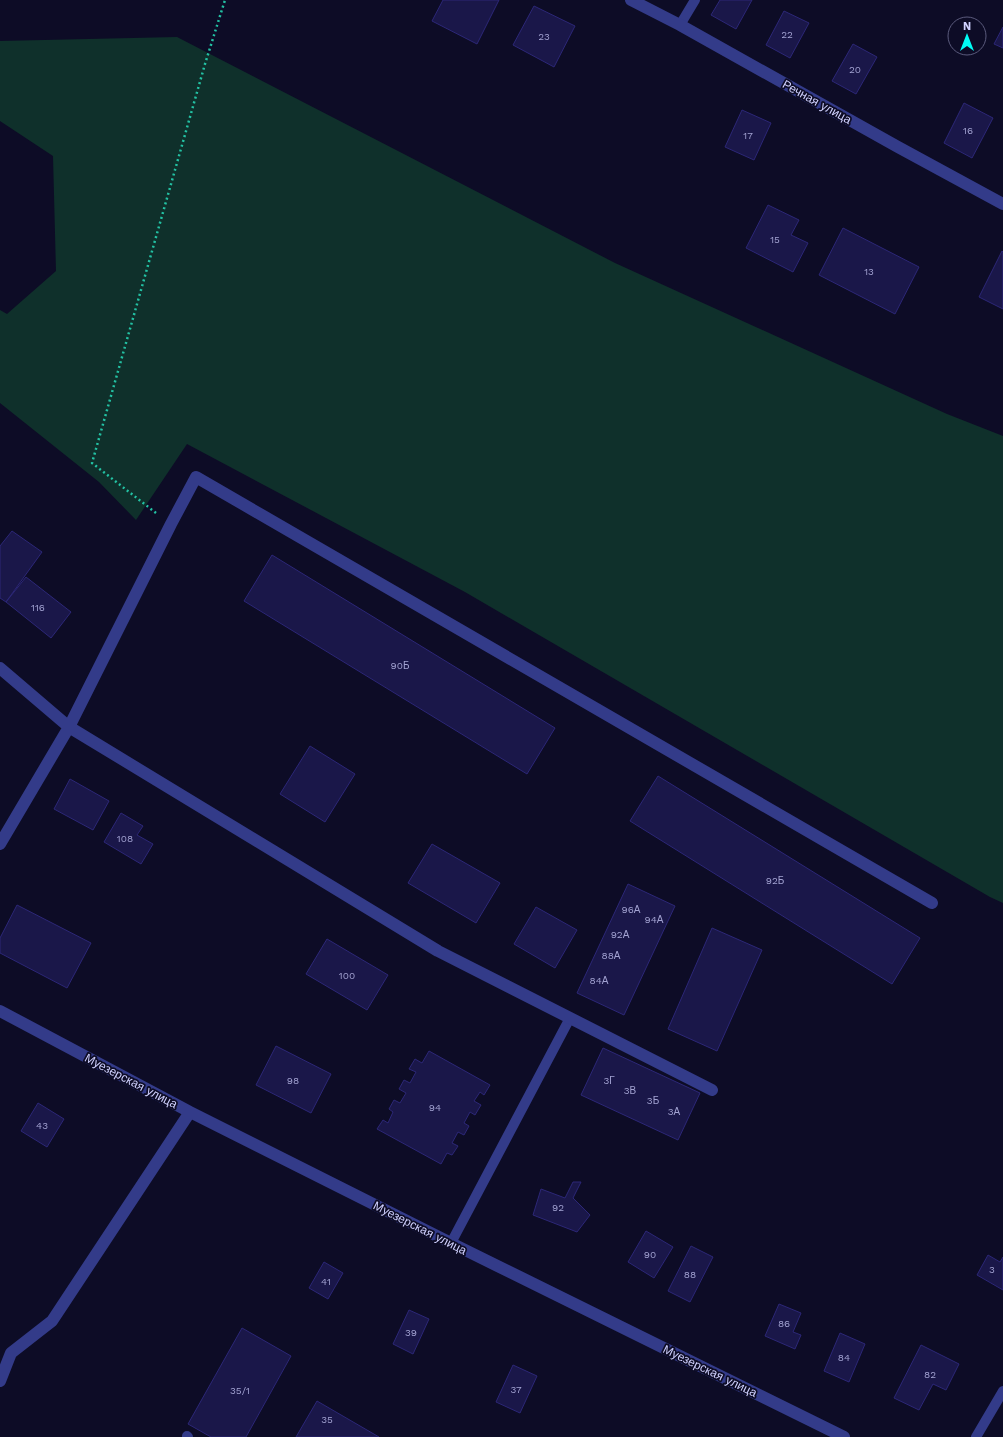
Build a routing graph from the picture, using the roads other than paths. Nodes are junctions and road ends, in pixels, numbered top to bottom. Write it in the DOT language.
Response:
graph roads {
  1 [pos="631,0"];
  2 [pos="695,0"];
  3 [pos="680,25"];
  4 [pos="1003,204"];
  5 [pos="0,668"];
  6 [pos="69,727"];
  7 [pos="0,844"];
  8 [pos="932,903"];
  9 [pos="0,1011"];
  10 [pos="570,1018"];
  11 [pos="712,1090"];
  12 [pos="190,1112"];
  13 [pos="451,1243"];
  14 [pos="0,1381"];
  15 [pos="1003,1391"];
  16 [pos="844,1437"];
  17 [pos="976,1437"];
  1 -- 3 [label="street, Речная улица"];
  2 -- 3 [label="lane"];
  3 -- 4 [label="street, Речная улица"];
  5 -- 6 [label="street"];
  6 -- 7 [label="street"];
  6 -- 8 [label="street"];
  6 -- 10 [label="street"];
  9 -- 12 [label="street, Муезерская улица"];
  10 -- 11 [label="street"];
  10 -- 13 [label="lane"];
  12 -- 13 [label="street, Муезерская улица"];
  12 -- 14 [label="street"];
  13 -- 16 [label="street, Муезерская улица"];
  15 -- 17 [label="lane"];
}
